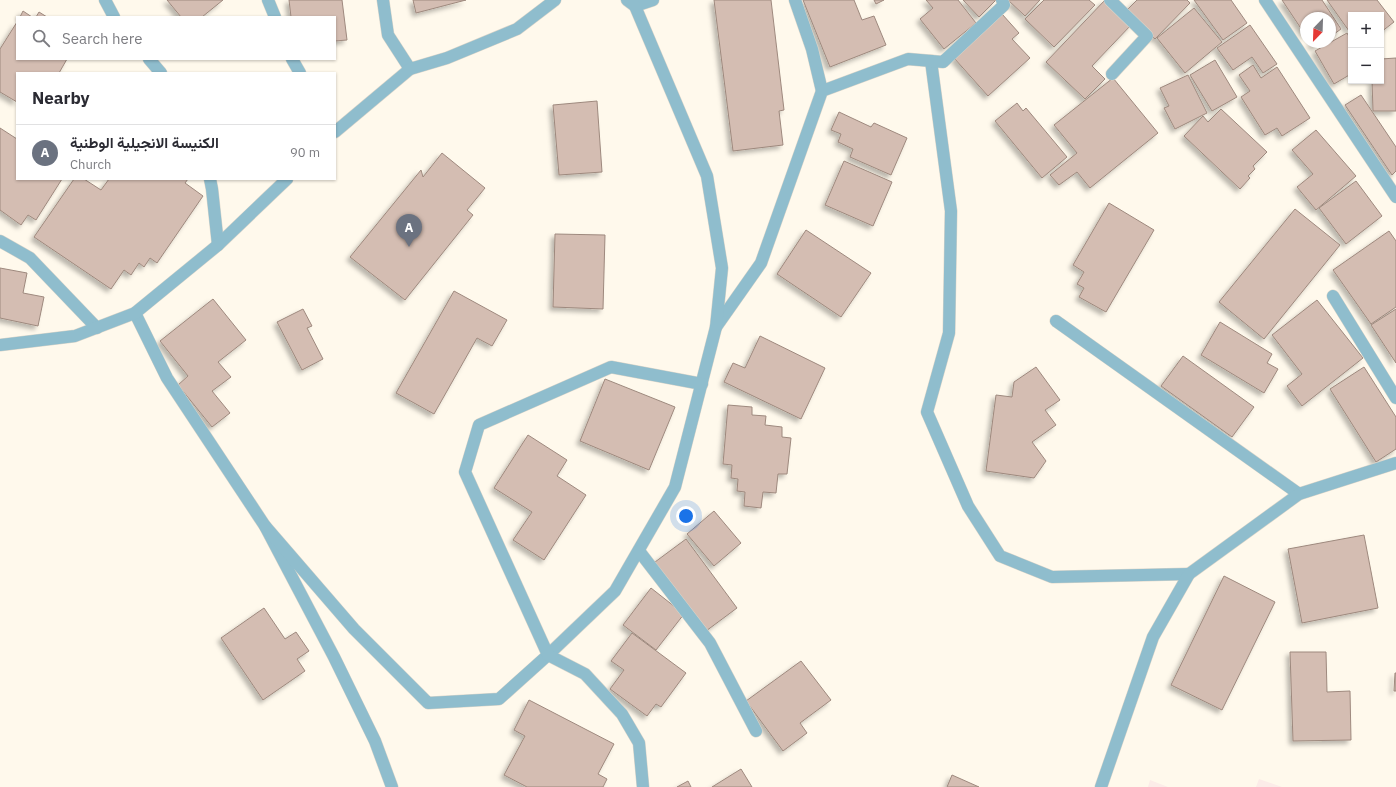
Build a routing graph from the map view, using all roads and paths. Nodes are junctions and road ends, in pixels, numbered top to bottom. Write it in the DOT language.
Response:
graph roads {
  1 [pos="105,0"];
  2 [pos="268,0"];
  3 [pos="383,0"];
  4 [pos="555,0"];
  5 [pos="653,0"];
  6 [pos="795,0"];
  7 [pos="1002,0"];
  8 [pos="1110,0"];
  9 [pos="1265,0"];
  10 [pos="631,3"];
  11 [pos="113,16"];
  12 [pos="275,16"];
  13 [pos="150,60"];
  14 [pos="293,60"];
  15 [pos="931,61"];
  16 [pos="410,69"];
  17 [pos="160,72"];
  18 [pos="299,72"];
  19 [pos="1112,74"];
  20 [pos="822,91"];
  21 [pos="336,127"];
  22 [pos="210,180"];
  23 [pos="286,180"];
  24 [pos="1396,197"];
  25 [pos="0,241"];
  26 [pos="218,245"];
  27 [pos="1333,296"];
  28 [pos="135,313"];
  29 [pos="1056,321"];
  30 [pos="716,327"];
  31 [pos="97,328"];
  32 [pos="0,345"];
  33 [pos="702,384"];
  34 [pos="1396,398"];
  35 [pos="1396,463"];
  36 [pos="1299,494"];
  37 [pos="265,526"];
  38 [pos="639,551"];
  39 [pos="1189,574"];
  40 [pos="548,655"];
  41 [pos="756,731"];
  42 [pos="392,787"];
  43 [pos="643,787"];
  44 [pos="1100,787"];
  1 -- 11 [label="street"];
  2 -- 12 [label="street"];
  3 -- 16 [label="street"];
  4 -- 16 [label="street"];
  5 -- 10 [label="street"];
  6 -- 20 [label="street"];
  7 -- 15 [label="street"];
  8 -- 19 [label="street"];
  9 -- 24 [label="street"];
  10 -- 30 [label="street"];
  13 -- 17 [label="street"];
  14 -- 18 [label="street"];
  15 -- 20 [label="street"];
  15 -- 39 [label="street"];
  16 -- 21 [label="street"];
  20 -- 30 [label="street"];
  22 -- 26 [label="street"];
  23 -- 26 [label="street"];
  25 -- 31 [label="street"];
  26 -- 28 [label="street"];
  27 -- 34 [label="street"];
  28 -- 31 [label="street"];
  28 -- 37 [label="street"];
  29 -- 36 [label="street"];
  30 -- 33 [label="street"];
  31 -- 32 [label="street"];
  33 -- 38 [label="street"];
  33 -- 40 [label="street"];
  35 -- 36 [label="street"];
  36 -- 39 [label="street"];
  37 -- 40 [label="street"];
  37 -- 42 [label="street"];
  38 -- 40 [label="street"];
  38 -- 41 [label="street"];
  39 -- 44 [label="street"];
  40 -- 43 [label="street"];
}
